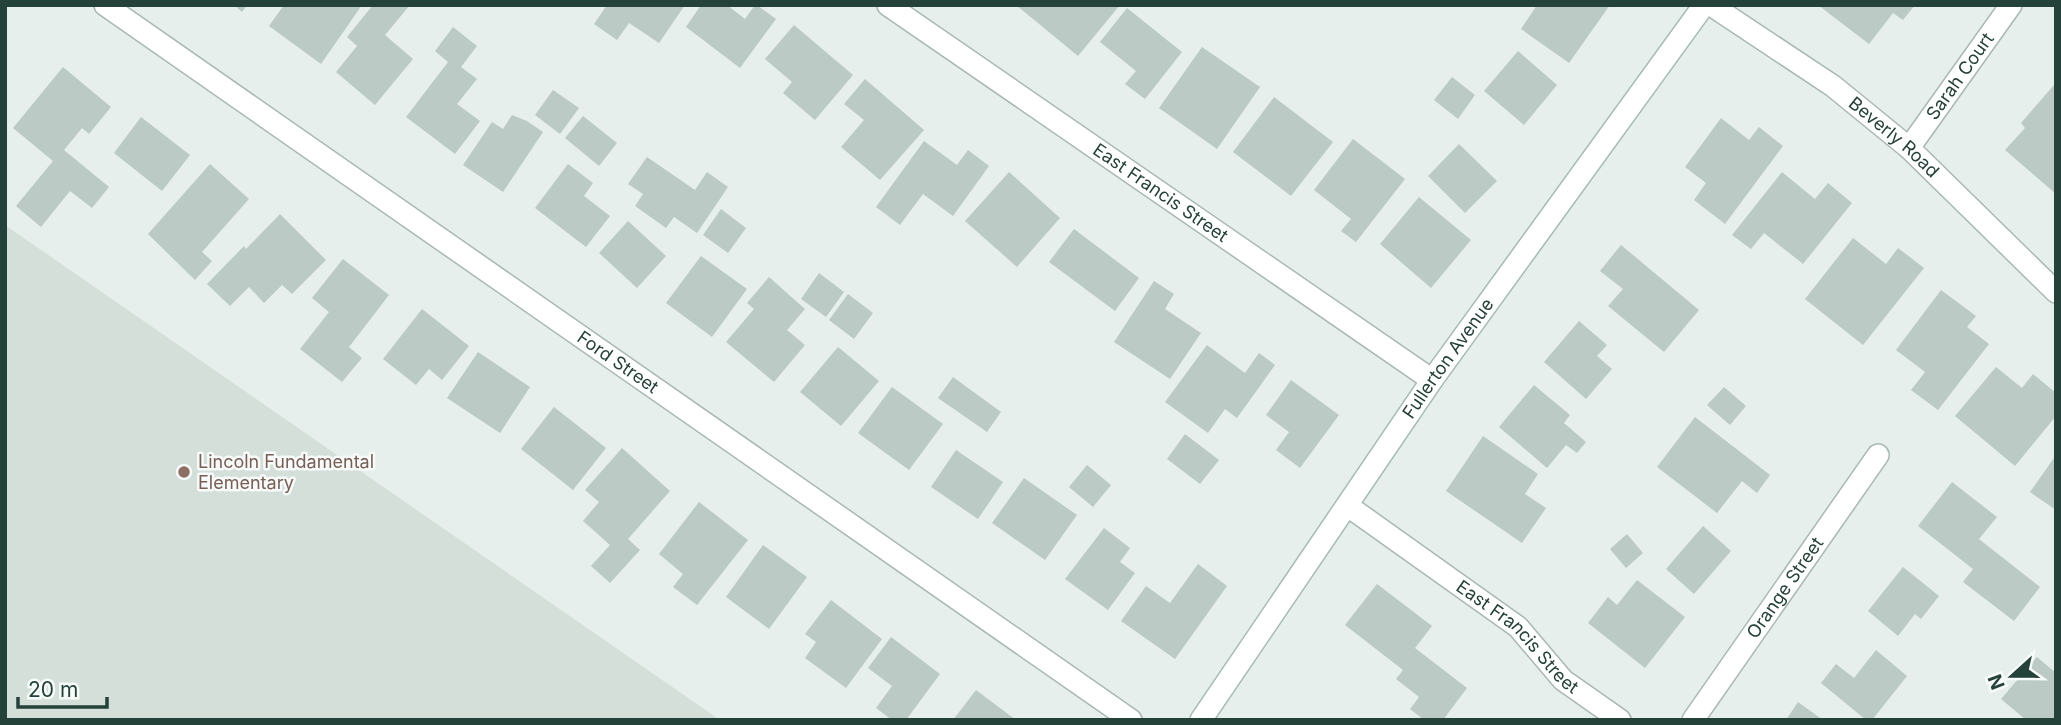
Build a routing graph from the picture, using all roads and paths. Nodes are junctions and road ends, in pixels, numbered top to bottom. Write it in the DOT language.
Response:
graph roads {
  1 [pos="105,5"];
  2 [pos="888,5"];
  3 [pos="1704,5"];
  4 [pos="1711,5"];
  5 [pos="2011,5"];
  6 [pos="1909,148"];
  7 [pos="2056,292"];
  8 [pos="1432,380"];
  9 [pos="1878,455"];
  10 [pos="1348,506"];
  11 [pos="1130,720"];
  12 [pos="1201,720"];
  13 [pos="1620,720"];
  14 [pos="1693,720"];
  1 -- 11 [label="street, Ford Street"];
  2 -- 8 [label="street, East Francis Street"];
  3 -- 8 [label="street, Fullerton Avenue"];
  4 -- 6 [label="street, Beverly Road"];
  5 -- 6 [label="street, Sarah Court"];
  6 -- 7 [label="street, Beverly Road"];
  8 -- 10 [label="street, Fullerton Avenue"];
  9 -- 14 [label="street, Orange Street"];
  10 -- 12 [label="street, Fullerton Avenue"];
  10 -- 13 [label="street, East Francis Street"];
}
